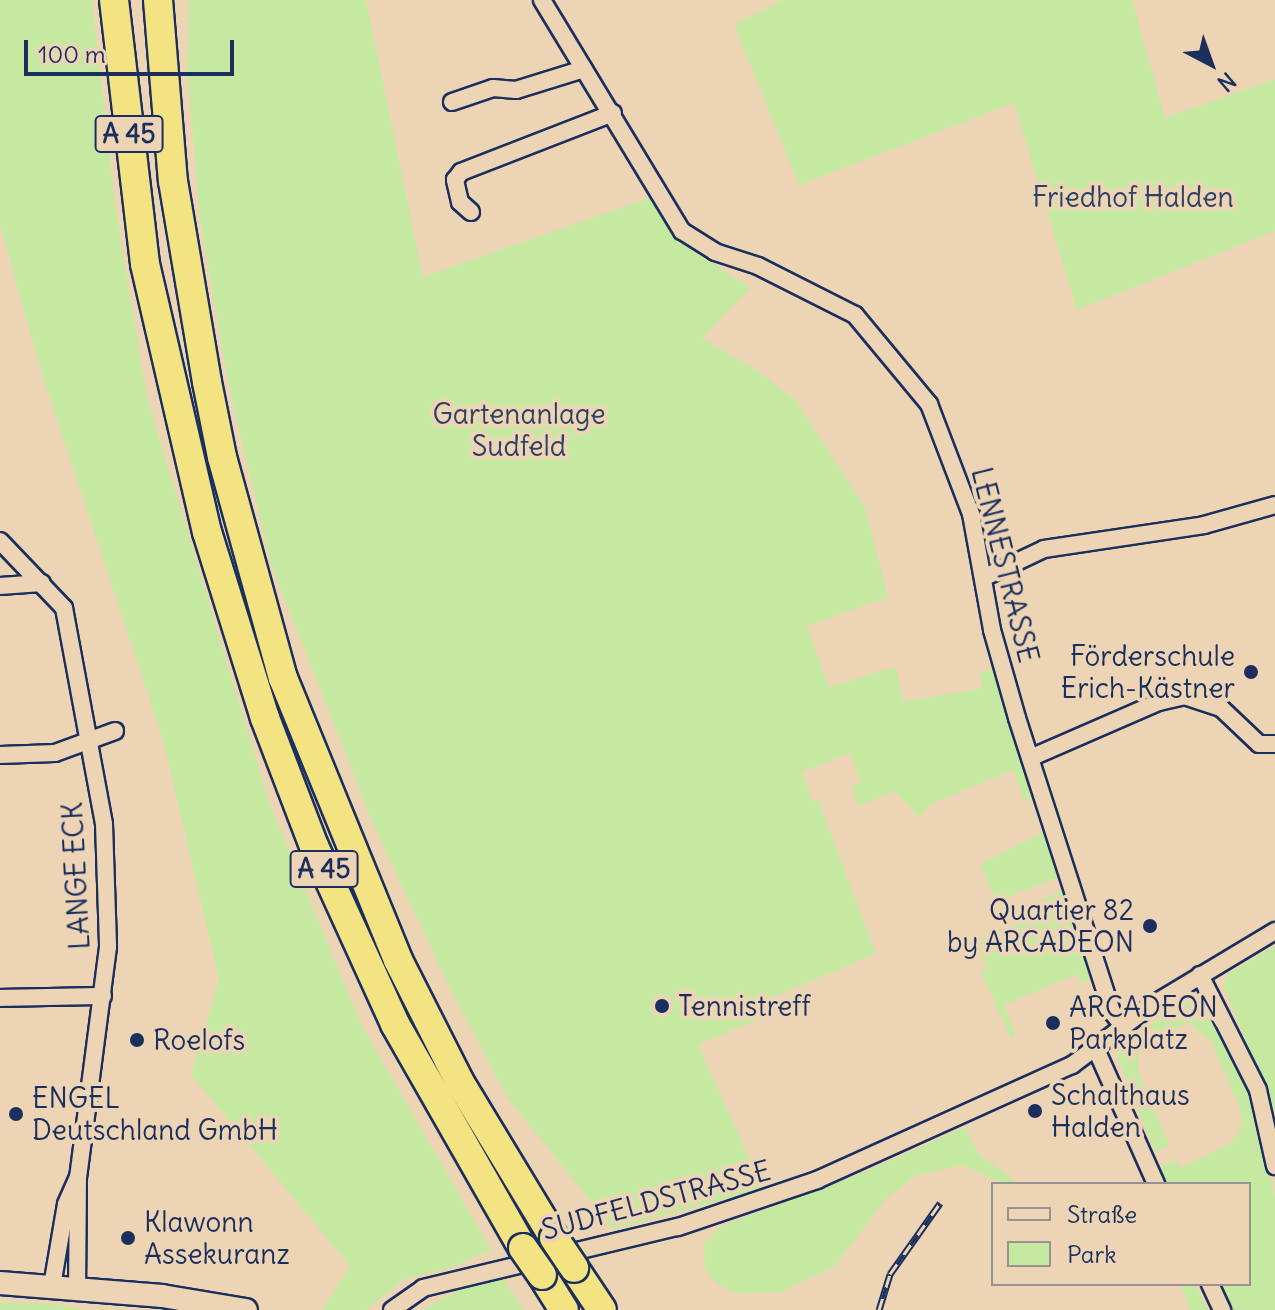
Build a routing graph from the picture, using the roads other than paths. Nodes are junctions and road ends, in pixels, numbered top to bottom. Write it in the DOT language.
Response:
graph roads {
  1 [pos="158,0"];
  2 [pos="174,0"];
  3 [pos="542,0"];
  4 [pos="115,2"];
  5 [pos="584,69"];
  6 [pos="452,102"];
  7 [pos="613,113"];
  8 [pos="170,115"];
  9 [pos="471,212"];
  10 [pos="1275,505"];
  11 [pos="0,541"];
  12 [pos="985,577"];
  13 [pos="42,583"];
  14 [pos="0,586"];
  15 [pos="115,731"];
  16 [pos="92,742"];
  17 [pos="1267,744"];
  18 [pos="0,755"];
  19 [pos="1030,758"];
  20 [pos="1275,931"];
  21 [pos="1200,975"];
  22 [pos="103,996"];
  23 [pos="0,998"];
  24 [pos="1123,1026"];
  25 [pos="1096,1049"];
  26 [pos="1275,1166"];
  27 [pos="78,1177"];
  28 [pos="1155,1182"];
  29 [pos="0,1283"];
  30 [pos="52,1286"];
  31 [pos="1211,1286"];
  32 [pos="77,1288"];
  33 [pos="246,1310"];
  34 [pos="392,1310"];
  35 [pos="564,1310"];
  36 [pos="602,1310"];
  37 [pos="1222,1310"];
  1 -- 8 [label="highway, A 45"];
  2 -- 8 [label="highway"];
  3 -- 5 [label="street, LENNESTRASSE"];
  4 -- 35 [label="highway, A 45, bridge"];
  5 -- 6 [label="street"];
  5 -- 7 [label="street, LENNESTRASSE"];
  7 -- 9 [label="street"];
  7 -- 12 [label="street, LENNESTRASSE"];
  8 -- 36 [label="highway, A 45, bridge"];
  10 -- 12 [label="street"];
  11 -- 13 [label="street, LANGE ECK"];
  12 -- 19 [label="street, LENNESTRASSE"];
  13 -- 14 [label="street"];
  13 -- 16 [label="street, LANGE ECK"];
  15 -- 16 [label="street"];
  16 -- 18 [label="street"];
  16 -- 22 [label="street, LANGE ECK"];
  17 -- 19 [label="street"];
  19 -- 24 [label="street, LENNESTRASSE"];
  20 -- 21 [label="street, SUDFELDSTRASSE"];
  21 -- 24 [label="street, SUDFELDSTRASSE"];
  21 -- 26 [label="street"];
  22 -- 23 [label="street"];
  22 -- 27 [label="street, LANGE ECK"];
  24 -- 25 [label="street, SUDFELDSTRASSE"];
  25 -- 28 [label="street"];
  25 -- 34 [label="street, SUDFELDSTRASSE"];
  27 -- 30 [label="street, LANGE ECK"];
  27 -- 32 [label="street, LANGE ECK"];
  29 -- 30 [label="street"];
  30 -- 32 [label="street"];
  31 -- 37 [label="street"];
  32 -- 33 [label="street"];
}
